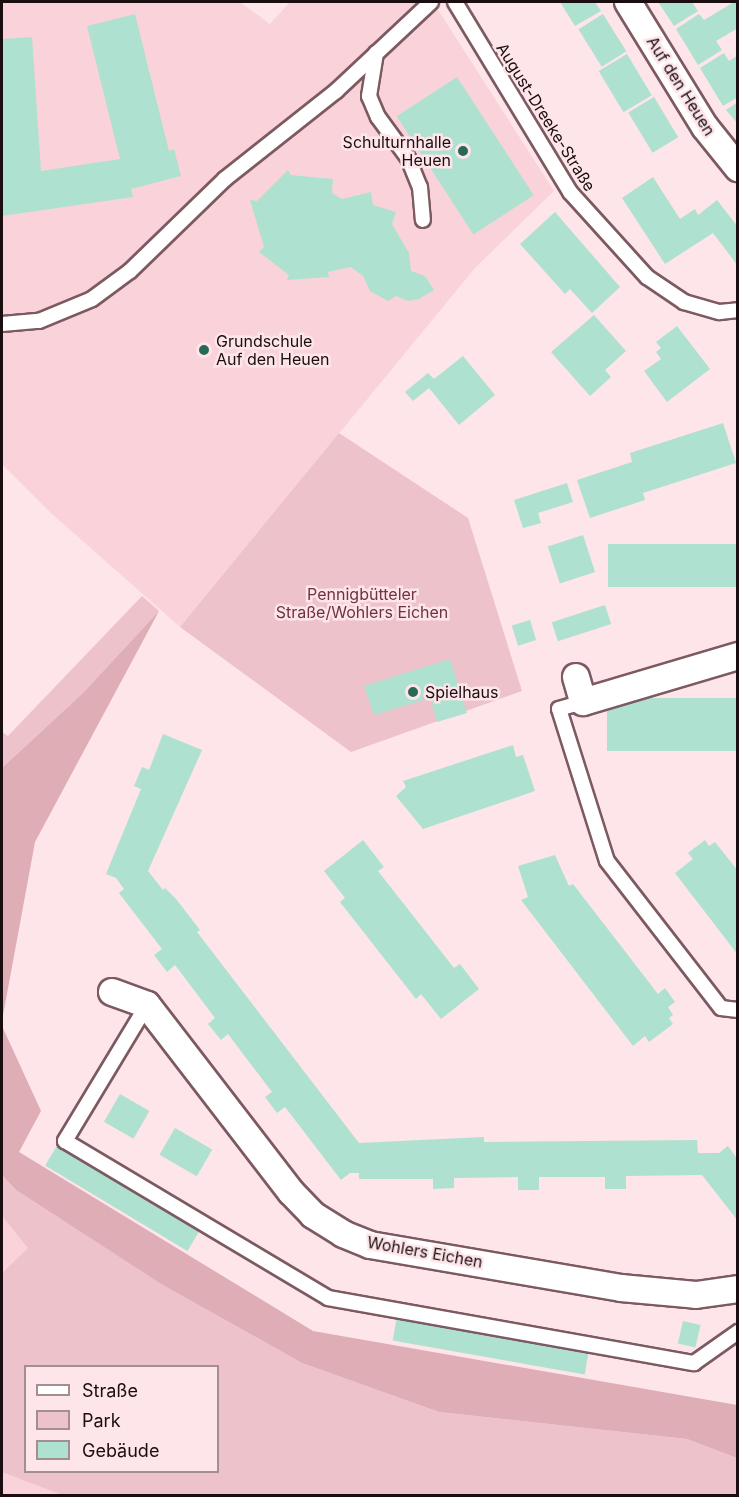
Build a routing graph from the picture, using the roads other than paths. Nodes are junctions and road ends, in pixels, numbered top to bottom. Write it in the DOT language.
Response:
graph roads {
  1 [pos="431,2"];
  2 [pos="455,2"];
  3 [pos="628,2"];
  4 [pos="376,53"];
  5 [pos="738,168"];
  6 [pos="423,220"];
  7 [pos="738,310"];
  8 [pos="2,324"];
  9 [pos="738,656"];
  10 [pos="576,677"];
  11 [pos="583,702"];
  12 [pos="112,992"];
  13 [pos="147,1005"];
  14 [pos="738,1010"];
  15 [pos="738,1290"];
  16 [pos="738,1332"];
  1 -- 4 [label="lane"];
  2 -- 7 [label="lane, August-Dreeke-Straße"];
  3 -- 5 [label="street, Auf den Heuen"];
  4 -- 6 [label="lane"];
  4 -- 8 [label="lane"];
  9 -- 11 [label="street"];
  10 -- 11 [label="street"];
  11 -- 14 [label="lane"];
  12 -- 13 [label="street"];
  13 -- 15 [label="street, Wohlers Eichen"];
  13 -- 16 [label="lane"];
}
